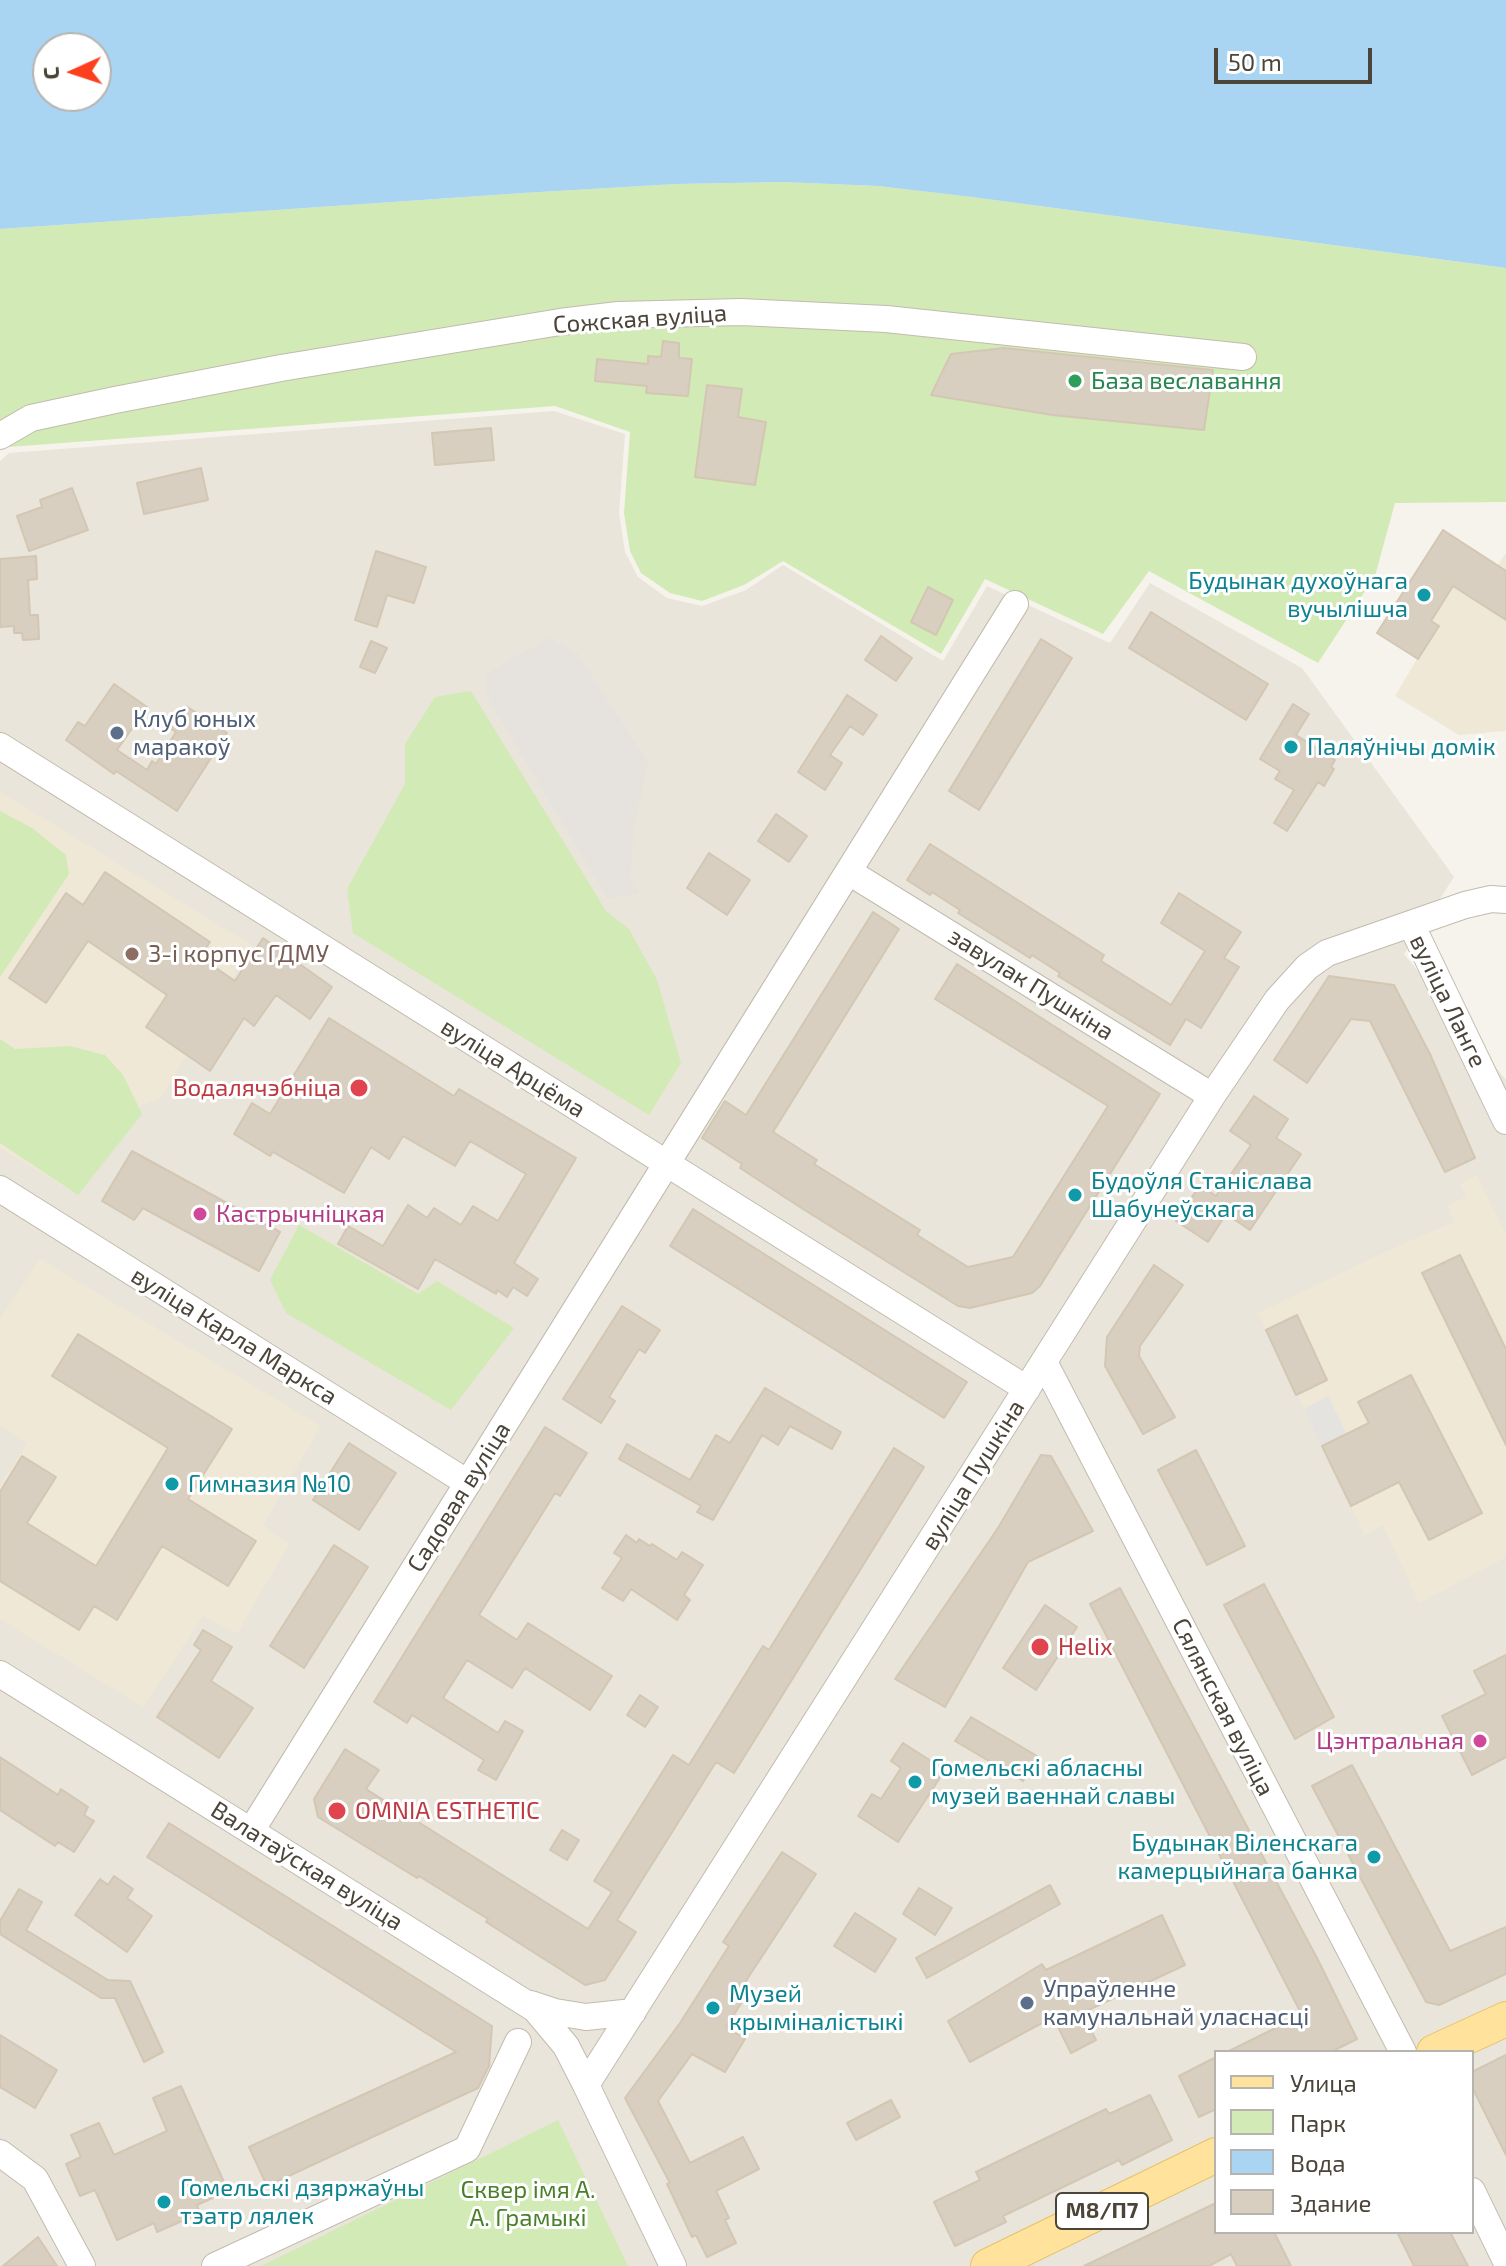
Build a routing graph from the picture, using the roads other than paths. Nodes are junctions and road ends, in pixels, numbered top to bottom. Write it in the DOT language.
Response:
graph roads {
  1 [pos="1243,357"];
  2 [pos="0,436"];
  3 [pos="1015,604"];
  4 [pos="0,746"];
  5 [pos="849,872"];
  6 [pos="1506,900"];
  7 [pos="1411,924"];
  8 [pos="1212,1096"];
  9 [pos="1506,1121"];
  10 [pos="667,1164"];
  11 [pos="0,1189"];
  12 [pos="1044,1362"];
  13 [pos="1027,1389"];
  14 [pos="468,1483"];
  15 [pos="0,1674"];
  16 [pos="251,1831"];
  17 [pos="526,2002"];
  18 [pos="633,2012"];
  19 [pos="1506,2019"];
  20 [pos="518,2042"];
  21 [pos="1402,2050"];
  22 [pos="1438,2050"];
  23 [pos="586,2085"];
  24 [pos="0,2153"];
  25 [pos="1214,2156"];
  26 [pos="1474,2195"];
  27 [pos="1506,2261"];
  28 [pos="82,2266"];
  29 [pos="215,2266"];
  30 [pos="673,2266"];
  31 [pos="988,2266"];
  1 -- 2 [label="street, Сожская вуліца"];
  3 -- 5 [label="street"];
  4 -- 10 [label="street, вуліца Арцёма"];
  5 -- 8 [label="street, завулак Пушкіна"];
  5 -- 10 [label="street"];
  6 -- 7 [label="street, вуліца Пушкіна"];
  7 -- 8 [label="street, вуліца Пушкіна"];
  7 -- 9 [label="street, вуліца Ланге"];
  8 -- 12 [label="street, вуліца Пушкіна"];
  10 -- 13 [label="street, вуліца Арцёма"];
  10 -- 14 [label="street, Садовая вуліца"];
  11 -- 14 [label="street, вуліца Карла Маркса"];
  12 -- 13 [label="street, вуліца Пушкіна"];
  12 -- 21 [label="street, Сялянская вуліца"];
  13 -- 18 [label="street, вуліца Пушкіна"];
  14 -- 16 [label="street, Садовая вуліца"];
  15 -- 16 [label="street, Валатаўская вуліца"];
  16 -- 17 [label="street, Валатаўская вуліца"];
  17 -- 18 [label="street"];
  17 -- 23 [label="street, Валатаўская вуліца"];
  18 -- 23 [label="street, вуліца Пушкіна"];
  19 -- 22 [label="main road"];
  20 -- 29 [label="street"];
  23 -- 30 [label="street, Валатаўская вуліца"];
  24 -- 28 [label="street"];
  25 -- 31 [label="main road, М8/П7"];
  26 -- 27 [label="street"];
}
